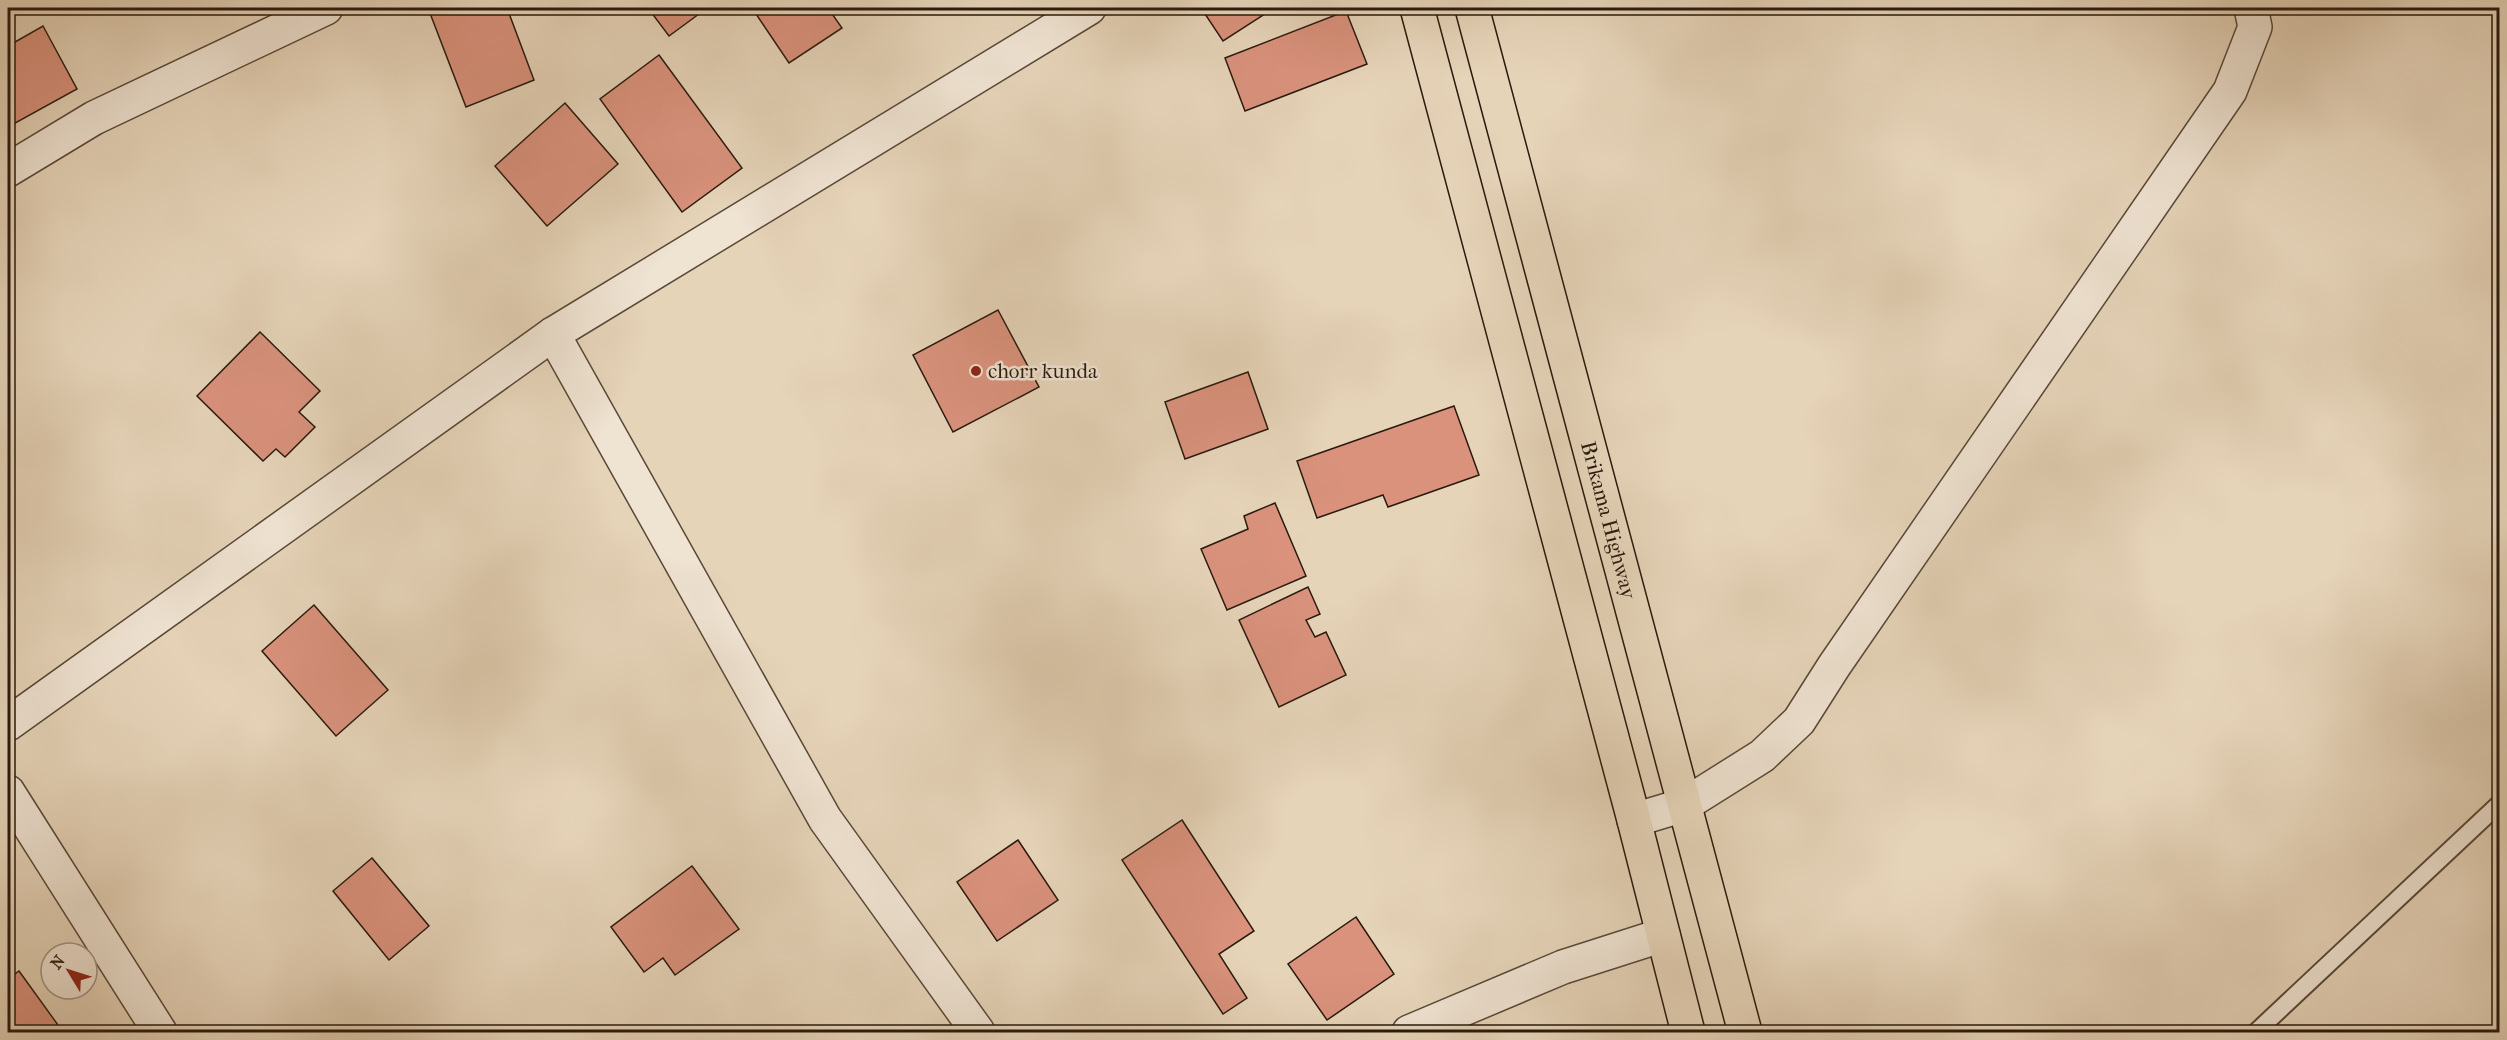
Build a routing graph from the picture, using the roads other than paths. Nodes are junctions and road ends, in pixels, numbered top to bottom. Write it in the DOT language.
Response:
graph roads {
  1 [pos="326,8"];
  2 [pos="1089,8"];
  3 [pos="1417,8"];
  4 [pos="1472,8"];
  5 [pos="2258,14"];
  6 [pos="8,170"];
  7 [pos="552,334"];
  8 [pos="8,724"];
  9 [pos="8,792"];
  10 [pos="2499,803"];
  11 [pos="1684,805"];
  12 [pos="1634,820"];
  13 [pos="1663,935"];
  14 [pos="160,1032"];
  15 [pos="978,1032"];
  16 [pos="1409,1032"];
  17 [pos="1688,1032"];
  18 [pos="1745,1032"];
  19 [pos="2256,1032"];
  1 -- 6 [label="street"];
  2 -- 7 [label="street"];
  3 -- 12 [label="highway"];
  4 -- 11 [label="highway, Brikama Highway"];
  5 -- 11 [label="street"];
  7 -- 8 [label="street"];
  7 -- 15 [label="street"];
  9 -- 14 [label="street"];
  10 -- 19 [label="lane"];
  11 -- 12 [label="street"];
  11 -- 18 [label="highway, Brikama Highway"];
  12 -- 13 [label="highway"];
  13 -- 16 [label="street"];
  13 -- 17 [label="highway"];
}
